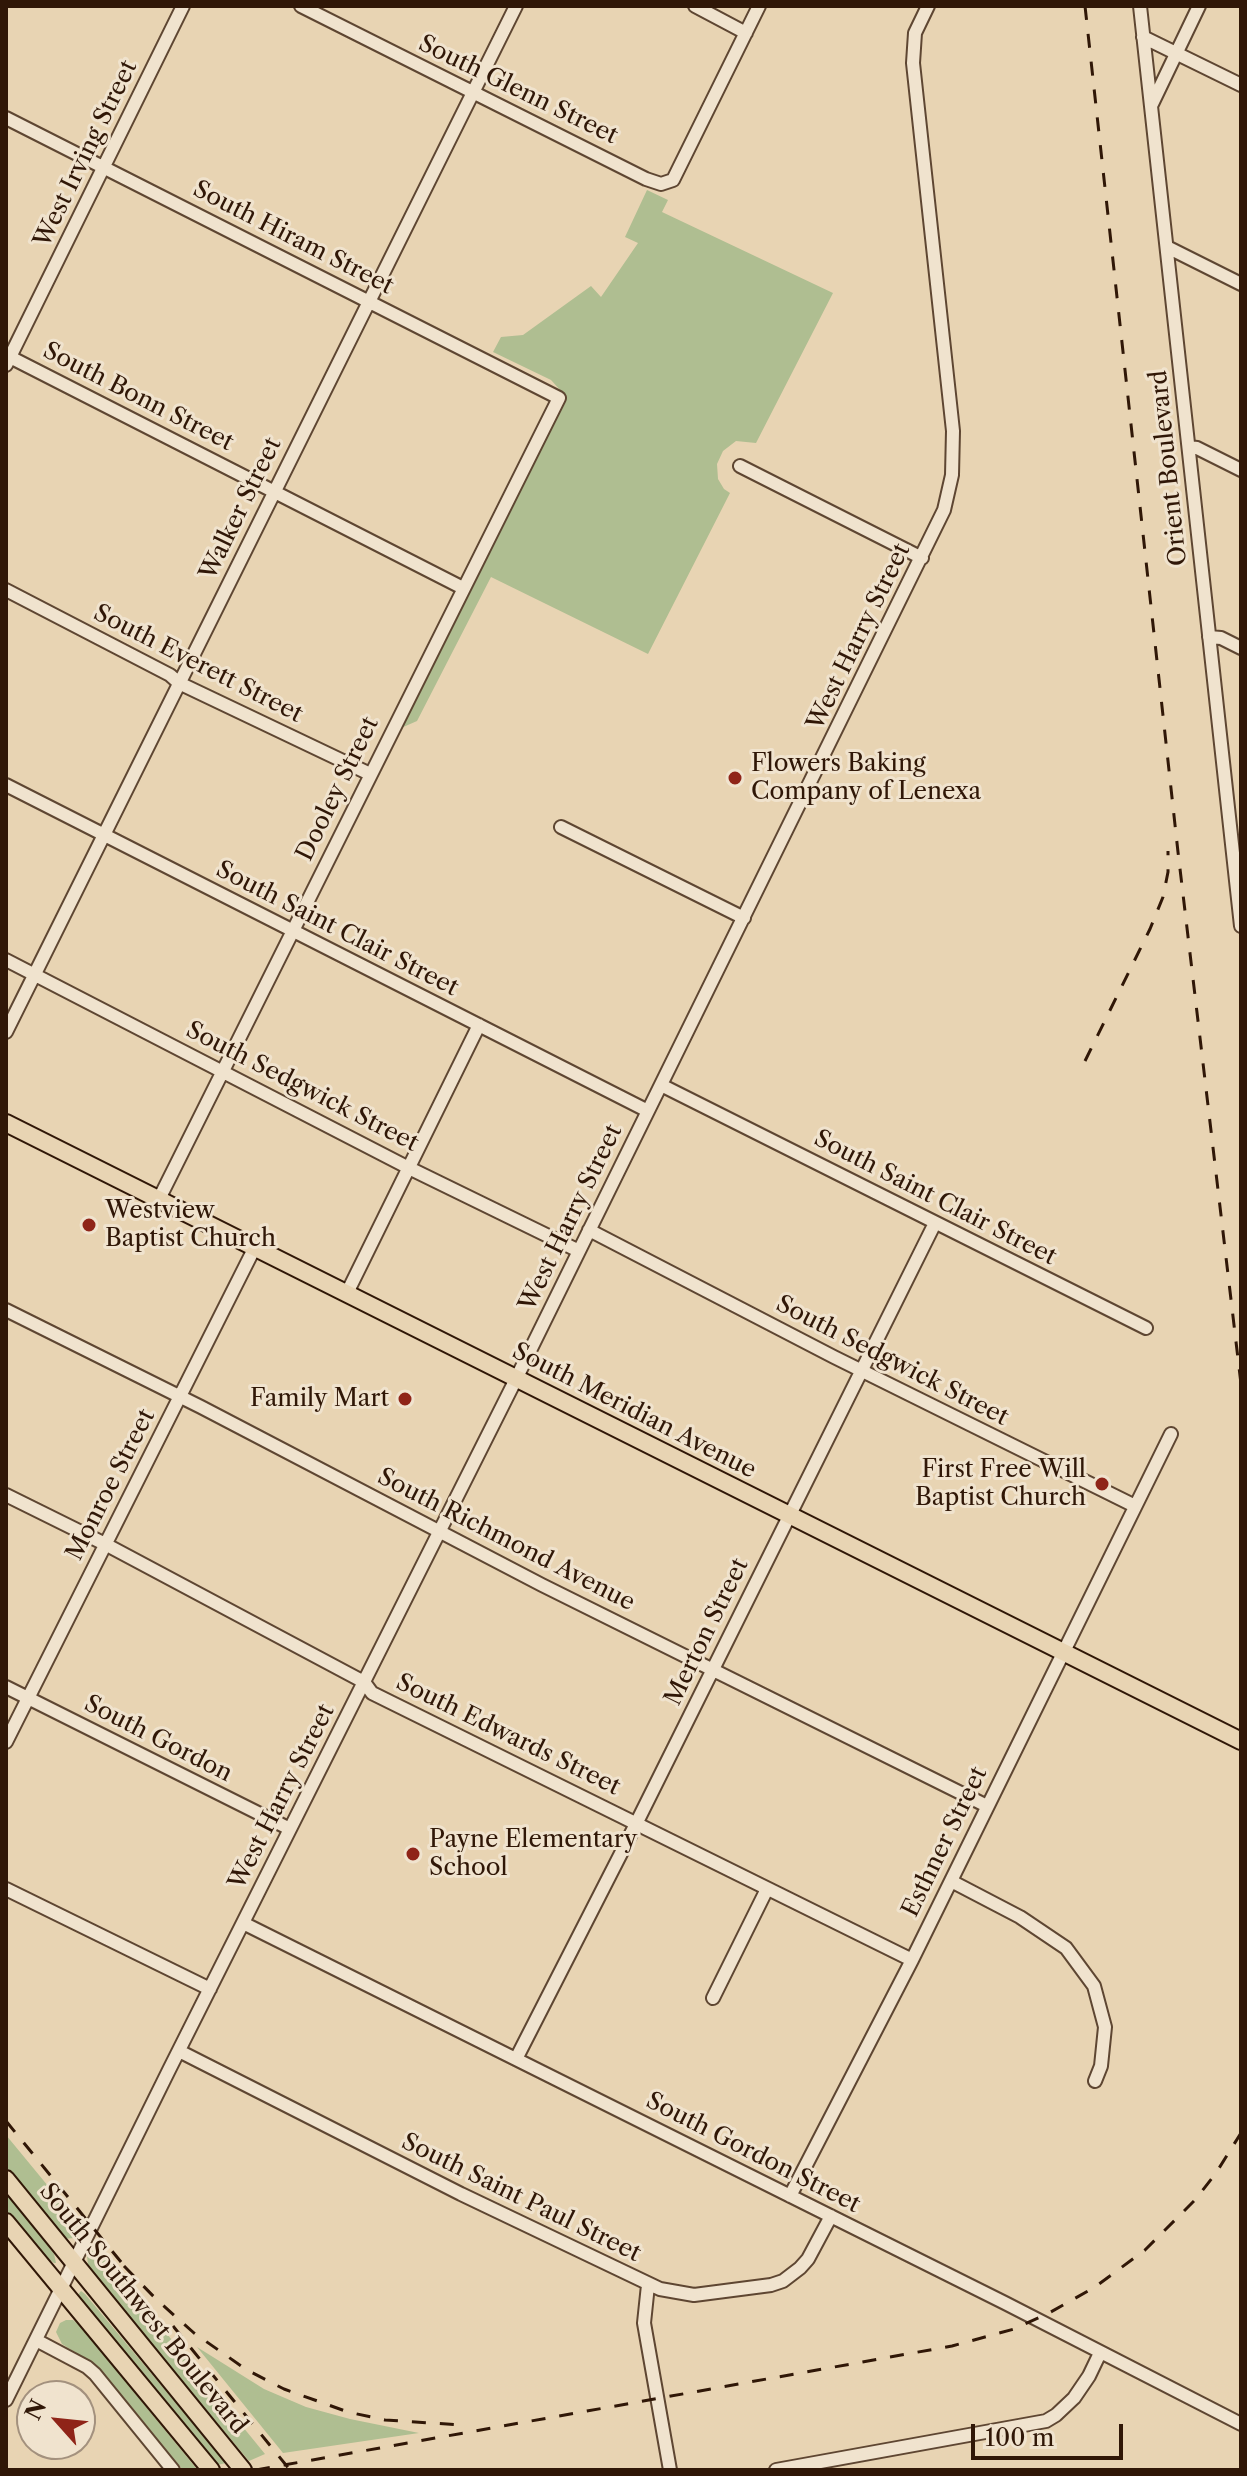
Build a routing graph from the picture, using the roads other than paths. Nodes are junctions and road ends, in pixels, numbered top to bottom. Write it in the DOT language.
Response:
graph roads {
  1 [pos="183,6"];
  2 [pos="301,6"];
  3 [pos="516,6"];
  4 [pos="695,6"];
  5 [pos="759,6"];
  6 [pos="928,6"];
  7 [pos="1140,6"];
  8 [pos="1199,6"];
  9 [pos="746,33"];
  10 [pos="1143,37"];
  11 [pos="1175,52"];
  12 [pos="1241,85"];
  13 [pos="472,92"];
  14 [pos="1151,106"];
  15 [pos="6,118"];
  16 [pos="105,167"];
  17 [pos="1167,247"];
  18 [pos="1241,284"];
  19 [pos="369,301"];
  20 [pos="7,359"];
  21 [pos="559,398"];
  22 [pos="1189,447"];
  23 [pos="740,466"];
  24 [pos="1241,470"];
  25 [pos="274,491"];
  26 [pos="922,558"];
  27 [pos="463,588"];
  28 [pos="6,590"];
  29 [pos="1209,637"];
  30 [pos="1241,648"];
  31 [pos="179,683"];
  32 [pos="370,774"];
  33 [pos="6,785"];
  34 [pos="561,827"];
  35 [pos="1236,835"];
  36 [pos="104,836"];
  37 [pos="744,918"];
  38 [pos="1241,926"];
  39 [pos="292,932"];
  40 [pos="6,960"];
  41 [pos="35,974"];
  42 [pos="479,1025"];
  43 [pos="6,1032"];
  44 [pos="223,1071"];
  45 [pos="661,1085"];
  46 [pos="648,1111"];
  47 [pos="6,1123"];
  48 [pos="409,1168"];
  49 [pos="159,1199"];
  50 [pos="935,1223"];
  51 [pos="589,1230"];
  52 [pos="255,1247"];
  53 [pos="579,1251"];
  54 [pos="347,1293"];
  55 [pos="6,1310"];
  56 [pos="1146,1328"];
  57 [pos="861,1371"];
  58 [pos="516,1379"];
  59 [pos="180,1396"];
  60 [pos="1171,1434"];
  61 [pos="6,1495"];
  62 [pos="1135,1506"];
  63 [pos="789,1516"];
  64 [pos="440,1531"];
  65 [pos="105,1544"];
  66 [pos="1062,1651"];
  67 [pos="712,1669"];
  68 [pos="364,1682"];
  69 [pos="6,1687"];
  70 [pos="28,1698"];
  71 [pos="1241,1741"];
  72 [pos="6,1742"];
  73 [pos="987,1806"];
  74 [pos="636,1824"];
  75 [pos="290,1829"];
  76 [pos="951,1881"];
  77 [pos="6,1889"];
  78 [pos="767,1889"];
  79 [pos="243,1923"];
  80 [pos="912,1960"];
  81 [pos="210,1989"];
  82 [pos="713,1998"];
  83 [pos="179,2051"];
  84 [pos="516,2059"];
  85 [pos="1095,2081"];
  86 [pos="6,2179"];
  87 [pos="790,2196"];
  88 [pos="831,2216"];
  89 [pos="6,2222"];
  90 [pos="74,2262"];
  91 [pos="648,2285"];
  92 [pos="62,2289"];
  93 [pos="36,2340"];
  94 [pos="1100,2353"];
  95 [pos="6,2400"];
  96 [pos="1241,2424"];
  97 [pos="811,2467"];
  98 [pos="173,2470"];
  99 [pos="211,2470"];
  100 [pos="243,2470"];
  101 [pos="670,2470"];
  102 [pos="776,2470"];
  1 -- 16 [label="street, West Irving Street"];
  2 -- 13 [label="street, South Glenn Street"];
  3 -- 13 [label="street, Walker Street"];
  4 -- 9 [label="street"];
  5 -- 9 [label="street"];
  6 -- 26 [label="street, West Harry Street"];
  7 -- 10 [label="street, Orient Boulevard"];
  8 -- 11 [label="street"];
  9 -- 13 [label="street, South Glenn Street"];
  10 -- 11 [label="street"];
  10 -- 14 [label="street, Orient Boulevard"];
  11 -- 12 [label="street"];
  11 -- 14 [label="street"];
  13 -- 19 [label="street, Walker Street"];
  14 -- 17 [label="street, Orient Boulevard"];
  15 -- 16 [label="street, South Hiram Street"];
  16 -- 19 [label="street, South Hiram Street"];
  16 -- 20 [label="street, West Irving Street"];
  17 -- 18 [label="street"];
  17 -- 22 [label="street, Orient Boulevard"];
  19 -- 21 [label="street, South Hiram Street"];
  19 -- 25 [label="street, Walker Street"];
  20 -- 25 [label="street, South Bonn Street"];
  21 -- 27 [label="street, Dooley Street"];
  22 -- 24 [label="street"];
  22 -- 29 [label="street, Orient Boulevard"];
  23 -- 26 [label="street"];
  25 -- 27 [label="street, South Bonn Street"];
  25 -- 31 [label="street, Walker Street"];
  26 -- 37 [label="street, West Harry Street"];
  27 -- 32 [label="street, Dooley Street"];
  28 -- 31 [label="street, South Everett Street"];
  29 -- 30 [label="street"];
  29 -- 35 [label="street, Orient Boulevard"];
  31 -- 32 [label="street, South Everett Street"];
  31 -- 36 [label="street, Walker Street"];
  32 -- 39 [label="street, Dooley Street"];
  33 -- 36 [label="street, South Saint Clair Street"];
  34 -- 37 [label="street"];
  35 -- 38 [label="street, Orient Boulevard"];
  36 -- 39 [label="street, South Saint Clair Street"];
  36 -- 41 [label="street, Walker Street"];
  37 -- 45 [label="street, West Harry Street"];
  39 -- 42 [label="street, South Saint Clair Street"];
  39 -- 44 [label="street, Dooley Street"];
  40 -- 41 [label="street, South Sedgwick Street"];
  41 -- 43 [label="street, Walker Street"];
  41 -- 44 [label="street, South Sedgwick Street"];
  42 -- 46 [label="street, South Saint Clair Street"];
  42 -- 48 [label="street"];
  44 -- 48 [label="street, South Sedgwick Street"];
  44 -- 49 [label="street, Dooley Street"];
  45 -- 46 [label="street, West Harry Street"];
  45 -- 50 [label="street, South Saint Clair Street"];
  46 -- 51 [label="street, West Harry Street"];
  47 -- 49 [label="main road, South Meridian Avenue"];
  48 -- 53 [label="street, South Sedgwick Street"];
  48 -- 54 [label="street"];
  49 -- 52 [label="main road, South Meridian Avenue"];
  50 -- 56 [label="street, South Saint Clair Street"];
  50 -- 57 [label="street, Merton Street"];
  51 -- 53 [label="street, West Harry Street"];
  51 -- 57 [label="street, South Sedgwick Street"];
  52 -- 54 [label="main road, South Meridian Avenue"];
  52 -- 59 [label="street, Monroe Street"];
  53 -- 58 [label="street, West Harry Street"];
  54 -- 58 [label="main road, South Meridian Avenue"];
  55 -- 59 [label="street, South Richmond Avenue"];
  57 -- 62 [label="street, South Sedgwick Street"];
  57 -- 63 [label="street, Merton Street"];
  58 -- 63 [label="main road, South Meridian Avenue"];
  58 -- 64 [label="street, West Harry Street"];
  59 -- 64 [label="street, South Richmond Avenue"];
  59 -- 65 [label="street, Monroe Street"];
  60 -- 62 [label="street, Esthner Street"];
  61 -- 65 [label="street, South Edwards Street"];
  62 -- 66 [label="street, Esthner Street"];
  63 -- 66 [label="main road, South Meridian Avenue"];
  63 -- 67 [label="street, Merton Street"];
  64 -- 67 [label="street, South Richmond Avenue"];
  64 -- 68 [label="street, West Harry Street"];
  65 -- 68 [label="street, South Edwards Street"];
  65 -- 70 [label="street, Monroe Street"];
  66 -- 71 [label="main road, South Meridian Avenue"];
  66 -- 73 [label="street, Esthner Street"];
  67 -- 73 [label="street, South Richmond Avenue"];
  67 -- 74 [label="street, Merton Street"];
  68 -- 74 [label="street, South Edwards Street"];
  68 -- 75 [label="street, West Harry Street"];
  69 -- 70 [label="street, South Gordon"];
  70 -- 72 [label="street, Monroe Street"];
  70 -- 75 [label="street, South Gordon"];
  73 -- 76 [label="street, Esthner Street"];
  74 -- 78 [label="street, South Edwards Street"];
  74 -- 84 [label="street, Merton Street"];
  75 -- 79 [label="street, West Harry Street"];
  76 -- 80 [label="street, Esthner Street"];
  76 -- 85 [label="street"];
  77 -- 81 [label="street"];
  78 -- 80 [label="street, South Edwards Street"];
  78 -- 82 [label="street"];
  79 -- 81 [label="street, West Harry Street"];
  79 -- 84 [label="street, South Gordon Street"];
  80 -- 87 [label="street, Esthner Street"];
  81 -- 83 [label="street, West Harry Street"];
  83 -- 90 [label="street, West Harry Street"];
  83 -- 91 [label="street, South Saint Paul Street"];
  84 -- 87 [label="street, South Gordon Street"];
  86 -- 90 [label="main road, South Southwest Boulevard"];
  87 -- 88 [label="street, South Gordon Street"];
  88 -- 91 [label="street, South Saint Paul Street"];
  88 -- 94 [label="street, South Gordon Street"];
  89 -- 92 [label="main road, South Southwest Boulevard"];
  90 -- 92 [label="street, West Harry Street"];
  90 -- 100 [label="main road, South Southwest Boulevard"];
  91 -- 101 [label="street"];
  92 -- 93 [label="street, West Harry Street"];
  92 -- 99 [label="main road, South Southwest Boulevard"];
  93 -- 95 [label="street, West Harry Street"];
  93 -- 98 [label="street"];
  94 -- 96 [label="street, South Gordon Street"];
  94 -- 97 [label="street"];
  97 -- 102 [label="street"];
}
